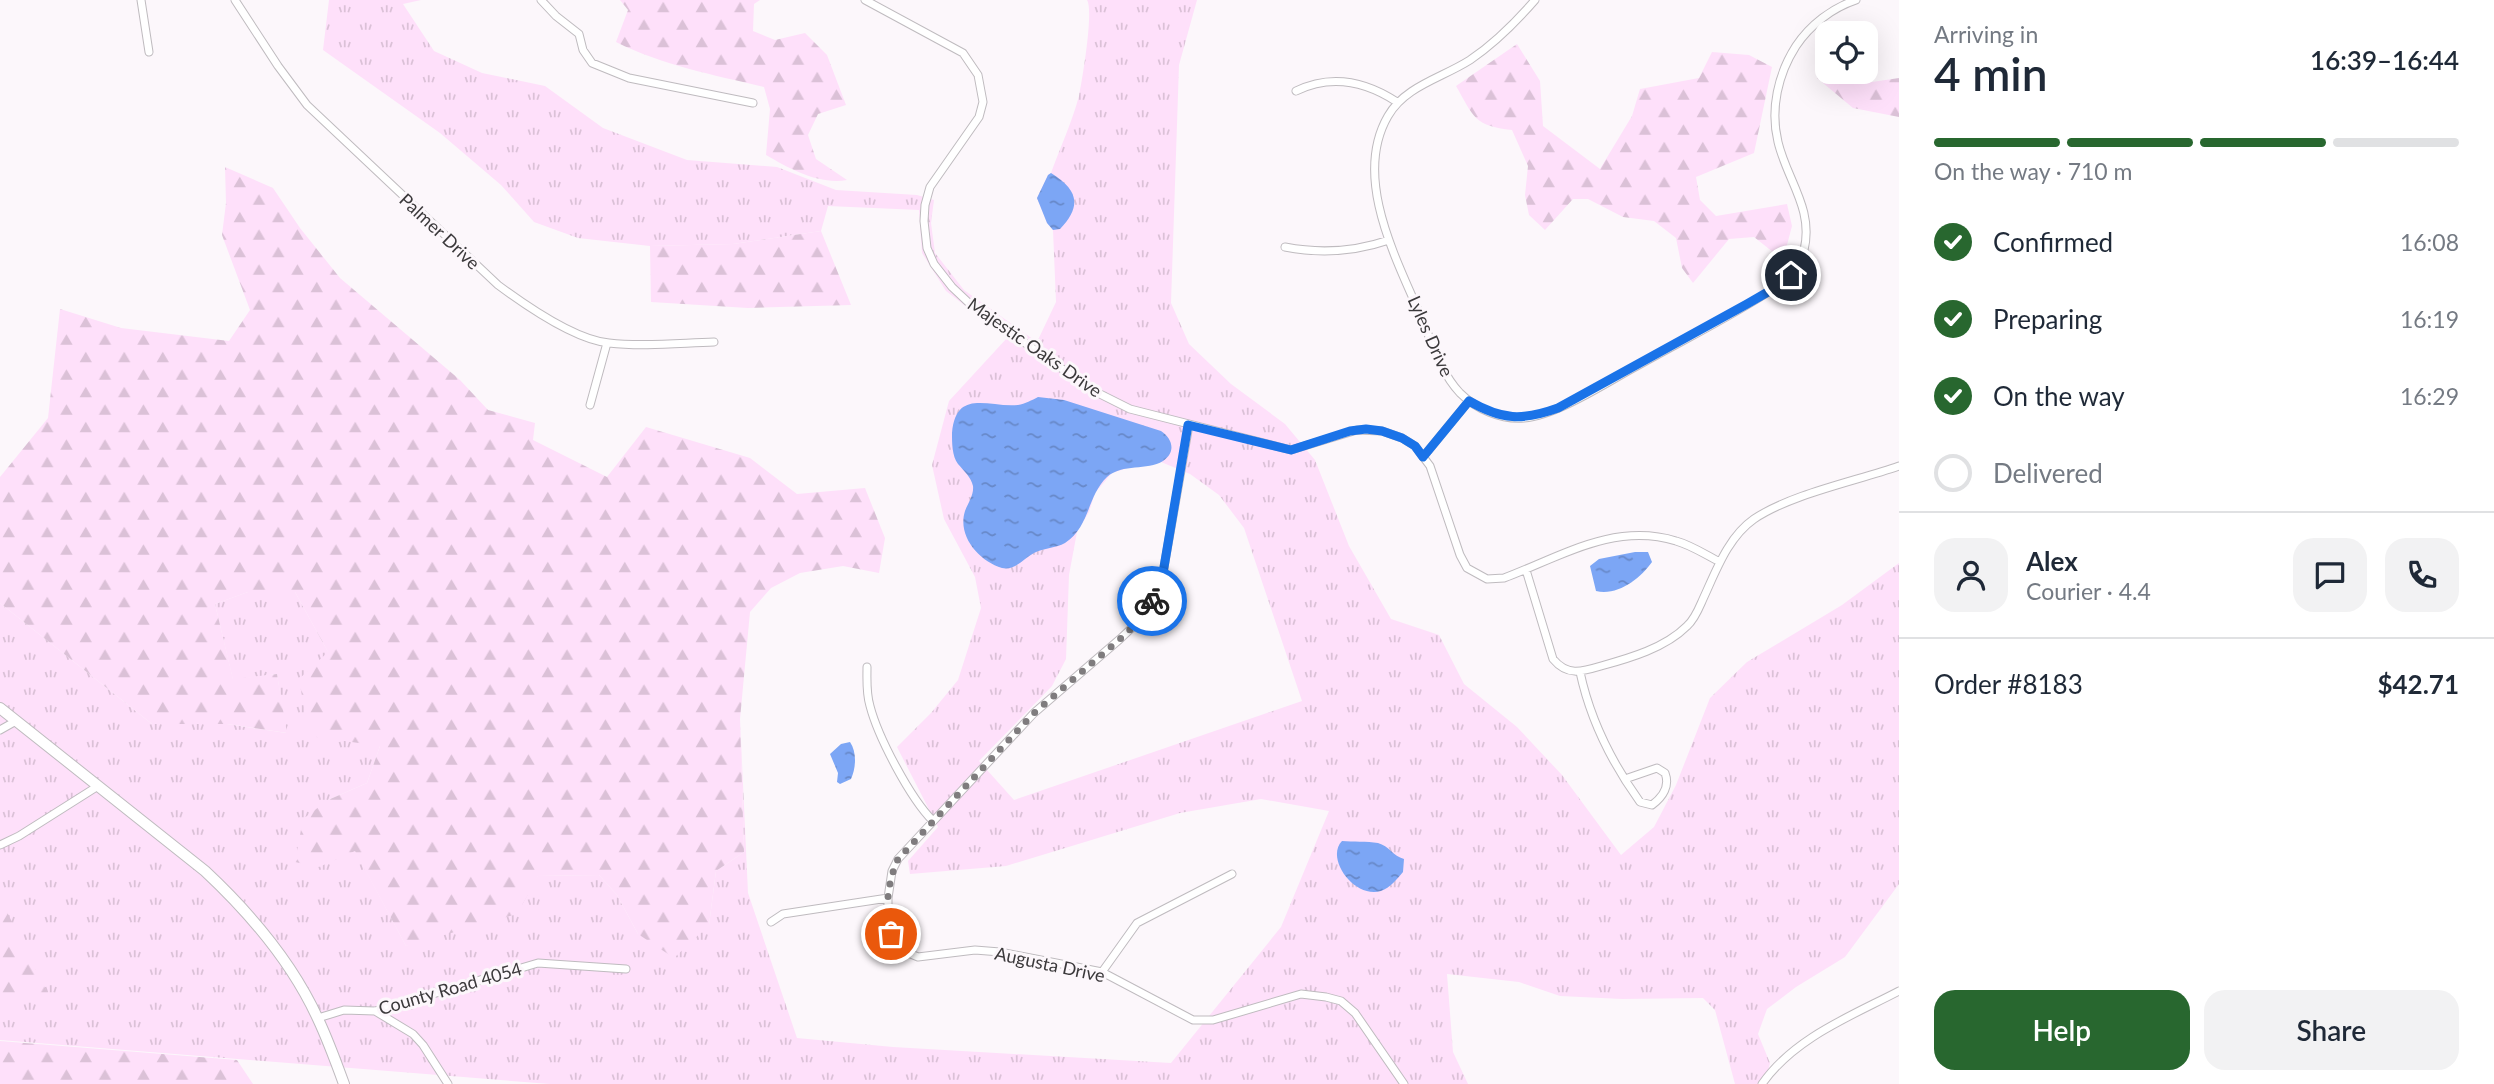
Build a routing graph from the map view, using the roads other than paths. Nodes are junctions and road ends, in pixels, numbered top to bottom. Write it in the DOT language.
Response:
graph roads {
  1 [pos="141,0"];
  2 [pos="236,0"];
  3 [pos="541,0"];
  4 [pos="865,0"];
  5 [pos="1535,0"];
  6 [pos="1857,0"];
  7 [pos="149,52"];
  8 [pos="1296,91"];
  9 [pos="1397,102"];
  10 [pos="753,103"];
  11 [pos="1389,240"];
  12 [pos="1285,247"];
  13 [pos="714,342"];
  14 [pos="607,344"];
  15 [pos="1469,401"];
  16 [pos="590,405"];
  17 [pos="1188,425"];
  18 [pos="1423,457"];
  19 [pos="1899,466"];
  20 [pos="1720,562"];
  21 [pos="1526,570"];
  22 [pos="867,667"];
  23 [pos="1580,672"];
  24 [pos="0,708"];
  25 [pos="16,721"];
  26 [pos="0,730"];
  27 [pos="1625,779"];
  28 [pos="99,786"];
  29 [pos="933,821"];
  30 [pos="0,845"];
  31 [pos="1232,874"];
  32 [pos="888,898"];
  33 [pos="771,922"];
  34 [pos="626,970"];
  35 [pos="1102,972"];
  36 [pos="1899,990"];
  37 [pos="375,1011"];
  38 [pos="318,1018"];
  39 [pos="344,1084"];
  40 [pos="448,1084"];
  41 [pos="1404,1084"];
  42 [pos="1762,1084"];
  1 -- 7 [label="street"];
  2 -- 14 [label="street, Palmer Drive"];
  3 -- 10 [label="street"];
  4 -- 17 [label="street, Majestic Oaks Drive"];
  5 -- 9 [label="street"];
  6 -- 15 [label="street, Lyles Drive"];
  8 -- 9 [label="street"];
  9 -- 11 [label="street, Lyles Drive"];
  11 -- 12 [label="street"];
  11 -- 15 [label="street, Lyles Drive"];
  13 -- 14 [label="street, Palmer Drive"];
  14 -- 16 [label="street"];
  15 -- 18 [label="street"];
  17 -- 18 [label="street, Majestic Oaks Drive"];
  17 -- 29 [label="street, Augusta Drive"];
  18 -- 21 [label="street, Majestic Oaks Drive"];
  19 -- 20 [label="street"];
  20 -- 21 [label="street, Majestic Oaks Drive"];
  20 -- 23 [label="street"];
  21 -- 23 [label="street"];
  22 -- 29 [label="street"];
  23 -- 27 [label="street"];
  24 -- 25 [label="main road"];
  25 -- 26 [label="street"];
  25 -- 28 [label="main road"];
  27 -- 27 [label="street"];
  28 -- 30 [label="street"];
  28 -- 38 [label="main road"];
  29 -- 32 [label="street, Augusta Drive"];
  31 -- 35 [label="street"];
  32 -- 33 [label="street"];
  32 -- 35 [label="street, Augusta Drive"];
  34 -- 37 [label="street, County Road 4054"];
  35 -- 41 [label="street, Augusta Drive"];
  36 -- 42 [label="street"];
  37 -- 38 [label="street, County Road 4054"];
  37 -- 40 [label="street"];
  38 -- 39 [label="main road"];
}
